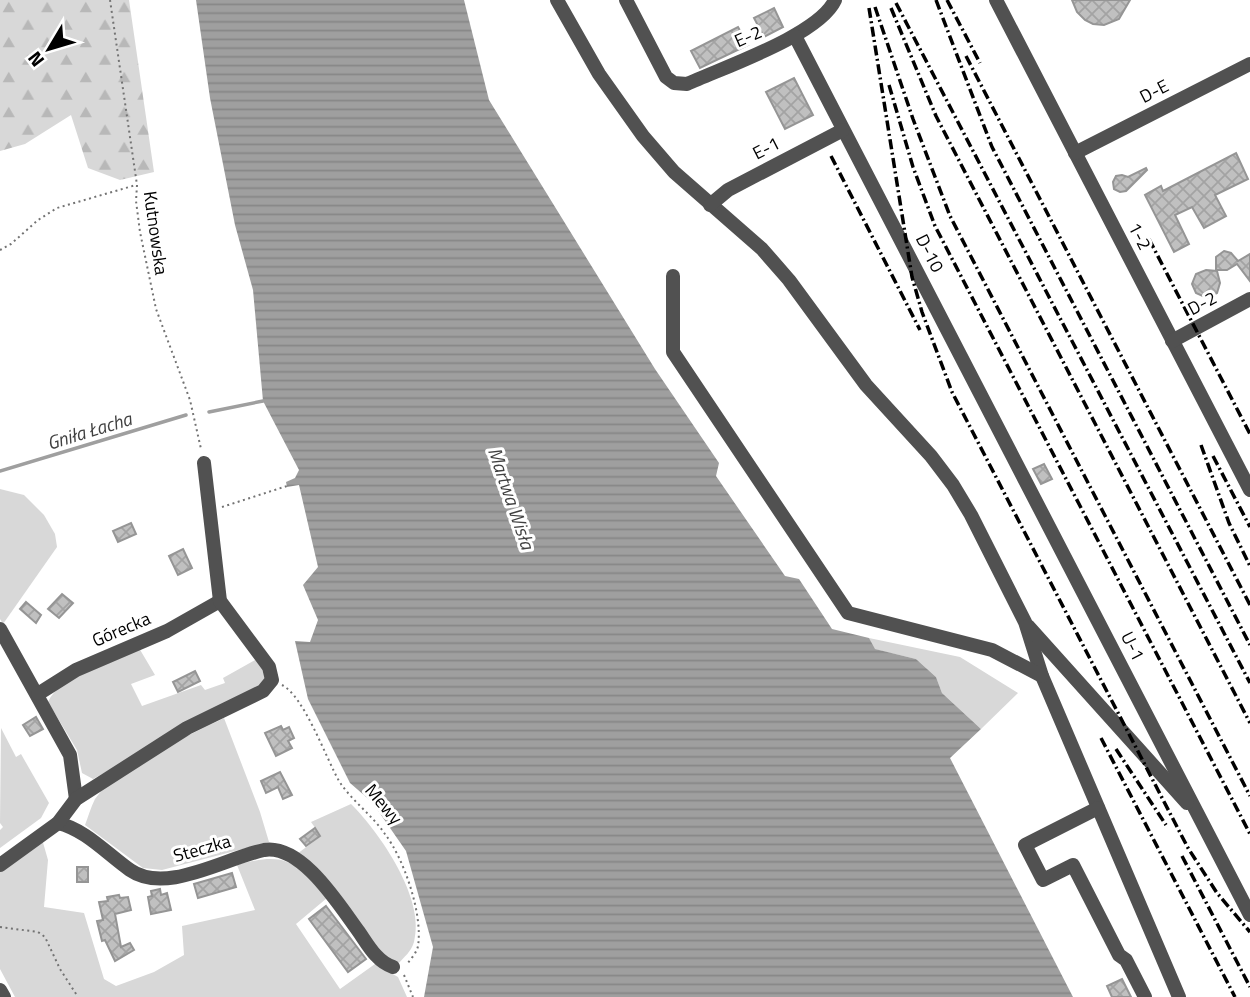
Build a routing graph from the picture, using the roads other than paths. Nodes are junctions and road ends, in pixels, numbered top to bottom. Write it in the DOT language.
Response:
graph roads {
  1 [pos="557,0"];
  2 [pos="626,0"];
  3 [pos="835,0"];
  4 [pos="996,0"];
  5 [pos="796,36"];
  6 [pos="1250,64"];
  7 [pos="843,130"];
  8 [pos="1075,153"];
  9 [pos="710,205"];
  10 [pos="673,276"];
  11 [pos="1250,299"];
  12 [pos="1172,341"];
  13 [pos="982,395"];
  14 [pos="204,463"];
  15 [pos="1250,491"];
  16 [pos="220,601"];
  17 [pos="1025,622"];
  18 [pos="0,629"];
  19 [pos="1042,676"];
  20 [pos="38,694"];
  21 [pos="76,799"];
  22 [pos="1098,808"];
  23 [pos="1201,818"];
  24 [pos="58,822"];
  25 [pos="0,865"];
  26 [pos="1250,915"];
  27 [pos="397,968"];
  28 [pos="0,990"];
  29 [pos="4,997"];
  30 [pos="1145,997"];
  31 [pos="1179,997"];
  1 -- 9 [label="street"];
  2 -- 5 [label="street, E-2"];
  3 -- 5 [label="street, E-2"];
  4 -- 8 [label="street, 1-2"];
  5 -- 7 [label="street, D-10"];
  6 -- 8 [label="street, D-E"];
  7 -- 9 [label="street, E-1"];
  7 -- 13 [label="street, D-10"];
  8 -- 12 [label="street, 1-2"];
  9 -- 17 [label="street"];
  10 -- 19 [label="street"];
  11 -- 12 [label="street, D-2"];
  12 -- 15 [label="street, 1-2"];
  13 -- 23 [label="street, U-1"];
  14 -- 16 [label="street"];
  16 -- 20 [label="street, Górecka"];
  16 -- 21 [label="street"];
  17 -- 19 [label="street"];
  17 -- 23 [label="street"];
  18 -- 20 [label="street"];
  19 -- 22 [label="street"];
  20 -- 21 [label="street"];
  21 -- 24 [label="street"];
  22 -- 30 [label="street"];
  22 -- 31 [label="street"];
  23 -- 26 [label="street, U-1"];
  24 -- 25 [label="street"];
  24 -- 27 [label="street, Steczka"];
  28 -- 29 [label="street"];
}
